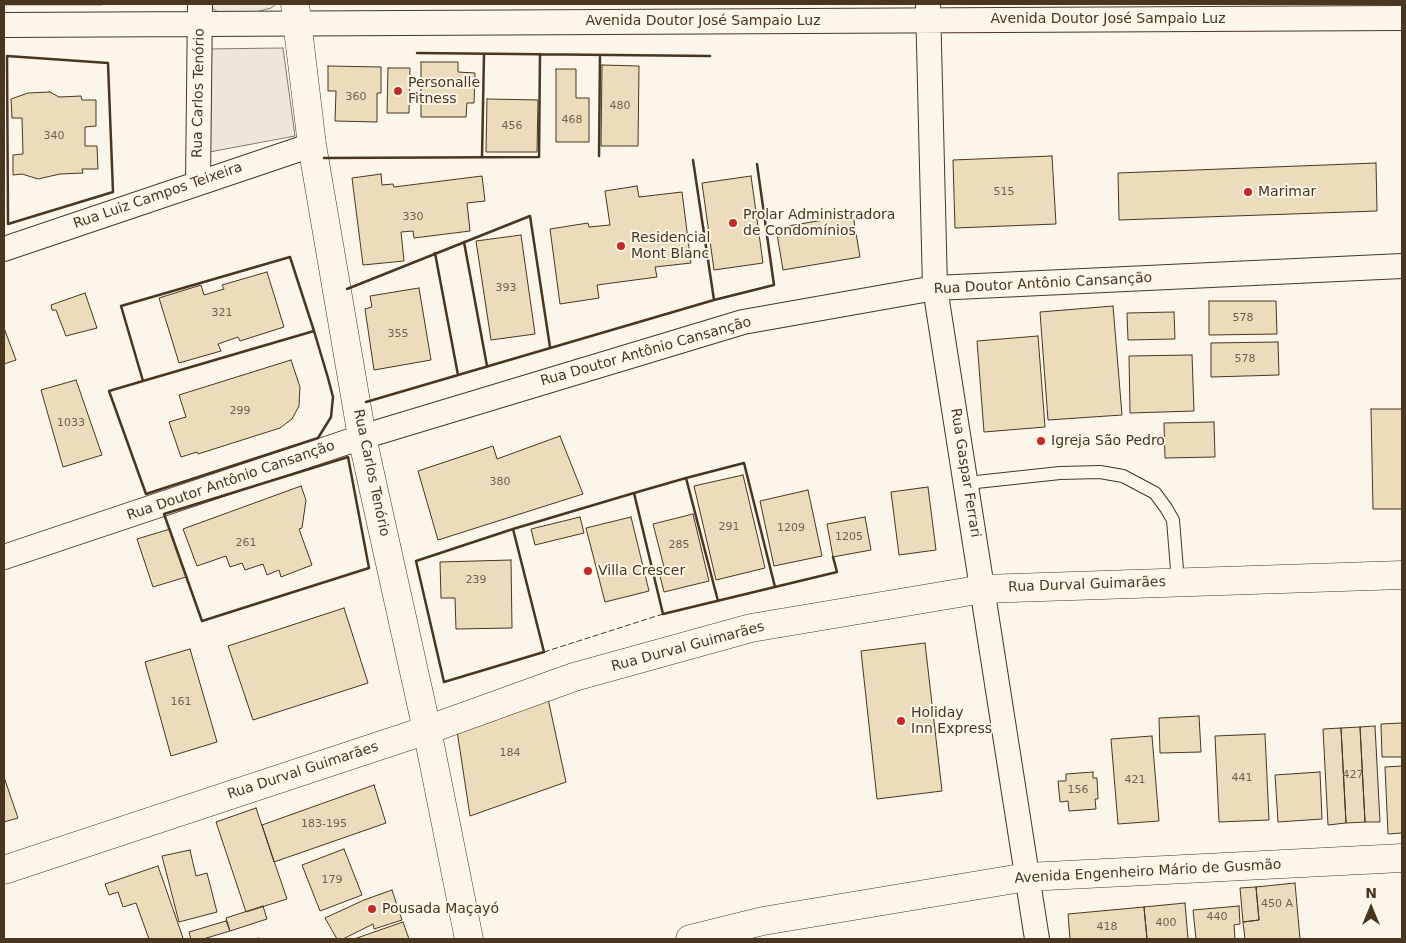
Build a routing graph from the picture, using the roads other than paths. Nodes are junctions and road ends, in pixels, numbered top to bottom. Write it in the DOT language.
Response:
graph roads {
  1 [pos="928,12"];
  2 [pos="200,14"];
  3 [pos="296,14"];
  4 [pos="1402,18"];
  5 [pos="4,25"];
  6 [pos="312,145"];
  7 [pos="198,182"];
  8 [pos="4,249"];
  9 [pos="1402,266"];
  10 [pos="935,288"];
  11 [pos="362,437"];
  12 [pos="967,483"];
  13 [pos="4,557"];
  14 [pos="1402,575"];
  15 [pos="1178,582"];
  16 [pos="983,589"];
  17 [pos="427,730"];
  18 [pos="1402,858"];
  19 [pos="4,870"];
  20 [pos="1027,877"];
  21 [pos="469,939"];
  22 [pos="690,939"];
  23 [pos="1037,939"];
  1 -- 3 [label="street, Avenida Doutor José Sampaio Luz"];
  1 -- 4 [label="street, Avenida Doutor José Sampaio Luz"];
  1 -- 10 [label="street, Rua Gaspar Ferrari"];
  2 -- 3 [label="street, Avenida Doutor José Sampaio Luz"];
  2 -- 5 [label="street, Avenida Doutor José Sampaio Luz"];
  2 -- 7 [label="street, Rua Carlos Tenório"];
  3 -- 6 [label="street, Rua Carlos Tenório"];
  6 -- 7 [label="street, Rua Luiz Campos Teixeira"];
  6 -- 11 [label="street, Rua Carlos Tenório"];
  7 -- 8 [label="street, Rua Luiz Campos Teixeira"];
  9 -- 10 [label="street, Rua Doutor Antônio Cansanção"];
  10 -- 11 [label="street, Rua Doutor Antônio Cansanção"];
  10 -- 12 [label="street, Rua Gaspar Ferrari"];
  11 -- 13 [label="street, Rua Doutor Antônio Cansanção"];
  11 -- 17 [label="street, Rua Carlos Tenório"];
  12 -- 15 [label="lane"];
  12 -- 16 [label="street, Rua Gaspar Ferrari"];
  14 -- 15 [label="street, Rua Durval Guimarães"];
  15 -- 16 [label="street, Rua Durval Guimarães"];
  16 -- 17 [label="street, Rua Durval Guimarães"];
  16 -- 20 [label="street, Rua Gaspar Ferrari"];
  17 -- 19 [label="street, Rua Durval Guimarães"];
  17 -- 21 [label="street, Rua Carlos Tenório"];
  18 -- 20 [label="street, Avenida Engenheiro Mário de Gusmão"];
  20 -- 22 [label="street, Avenida Engenheiro Mário de Gusmão"];
  20 -- 23 [label="street, Rua Gaspar Ferrari"];
}
